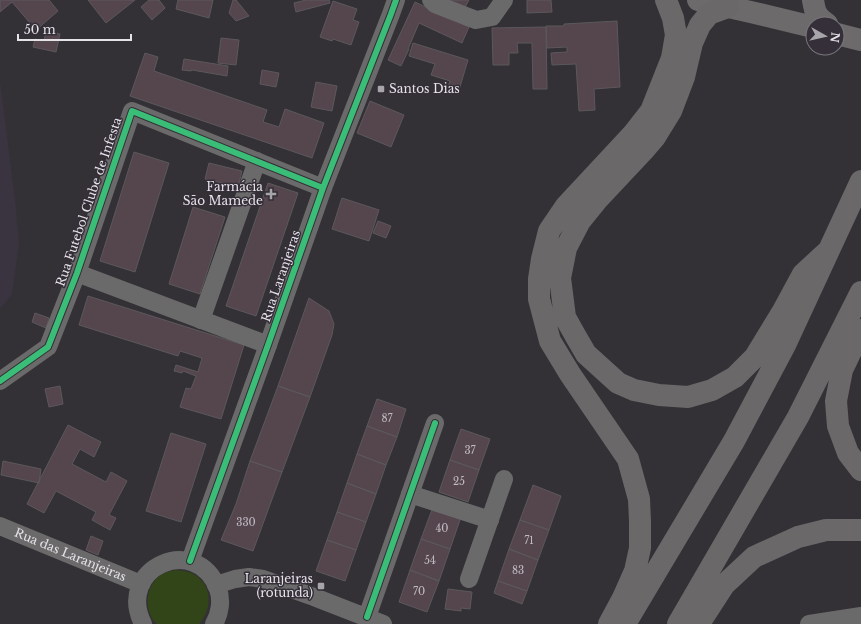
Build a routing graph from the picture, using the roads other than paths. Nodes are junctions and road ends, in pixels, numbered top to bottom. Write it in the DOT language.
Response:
graph roads {
  1 [pos="396,0"];
  2 [pos="431,0"];
  3 [pos="504,0"];
  4 [pos="666,0"];
  5 [pos="698,0"];
  6 [pos="776,0"];
  7 [pos="812,0"];
  8 [pos="728,7"];
  9 [pos="755,12"];
  10 [pos="818,16"];
  11 [pos="805,25"];
  12 [pos="258,161"];
  13 [pos="861,181"];
  14 [pos="323,188"];
  15 [pos="829,250"];
  16 [pos="77,273"];
  17 [pos="861,292"];
  18 [pos="202,320"];
  19 [pos="861,330"];
  20 [pos="268,345"];
  21 [pos="0,381"];
  22 [pos="435,423"];
  23 [pos="861,470"];
  24 [pos="504,479"];
  25 [pos="410,494"];
  26 [pos="490,520"];
  27 [pos="0,526"];
  28 [pos="861,530"];
  29 [pos="190,562"];
  30 [pos="469,579"];
  31 [pos="141,584"];
  32 [pos="216,585"];
  33 [pos="861,616"];
  34 [pos="367,617"];
  35 [pos="143,624"];
  36 [pos="215,624"];
  37 [pos="383,624"];
  38 [pos="609,624"];
  39 [pos="625,624"];
  40 [pos="678,624"];
  41 [pos="697,624"];
  42 [pos="809,624"];
  1 -- 14 [label="street, Rua Laranjeiras"];
  2 -- 3 [label="street"];
  4 -- 38 [label="highway"];
  5 -- 8 [label="main road"];
  6 -- 9 [label="main road"];
  7 -- 10 [label="main road"];
  8 -- 9 [label="main road"];
  8 -- 15 [label="highway"];
  9 -- 11 [label="main road"];
  12 -- 14 [label="street, Rua Futebol Clube de Infesta"];
  12 -- 16 [label="street, Rua Futebol Clube de Infesta"];
  12 -- 18 [label="street"];
  13 -- 15 [label="highway"];
  14 -- 20 [label="street, Rua Laranjeiras"];
  15 -- 39 [label="highway"];
  16 -- 18 [label="street"];
  16 -- 21 [label="street, Rua Futebol Clube de Infesta"];
  17 -- 40 [label="highway"];
  18 -- 20 [label="street"];
  19 -- 23 [label="highway"];
  20 -- 29 [label="street, Rua Laranjeiras"];
  22 -- 25 [label="street"];
  24 -- 26 [label="street"];
  25 -- 26 [label="street"];
  25 -- 34 [label="street"];
  26 -- 30 [label="street"];
  27 -- 31 [label="street, Rua das Laranjeiras"];
  28 -- 41 [label="highway"];
  29 -- 31 [label="street"];
  29 -- 32 [label="street"];
  31 -- 35 [label="street"];
  32 -- 34 [label="street"];
  32 -- 36 [label="street"];
  33 -- 42 [label="street"];
  34 -- 37 [label="street"];
}
